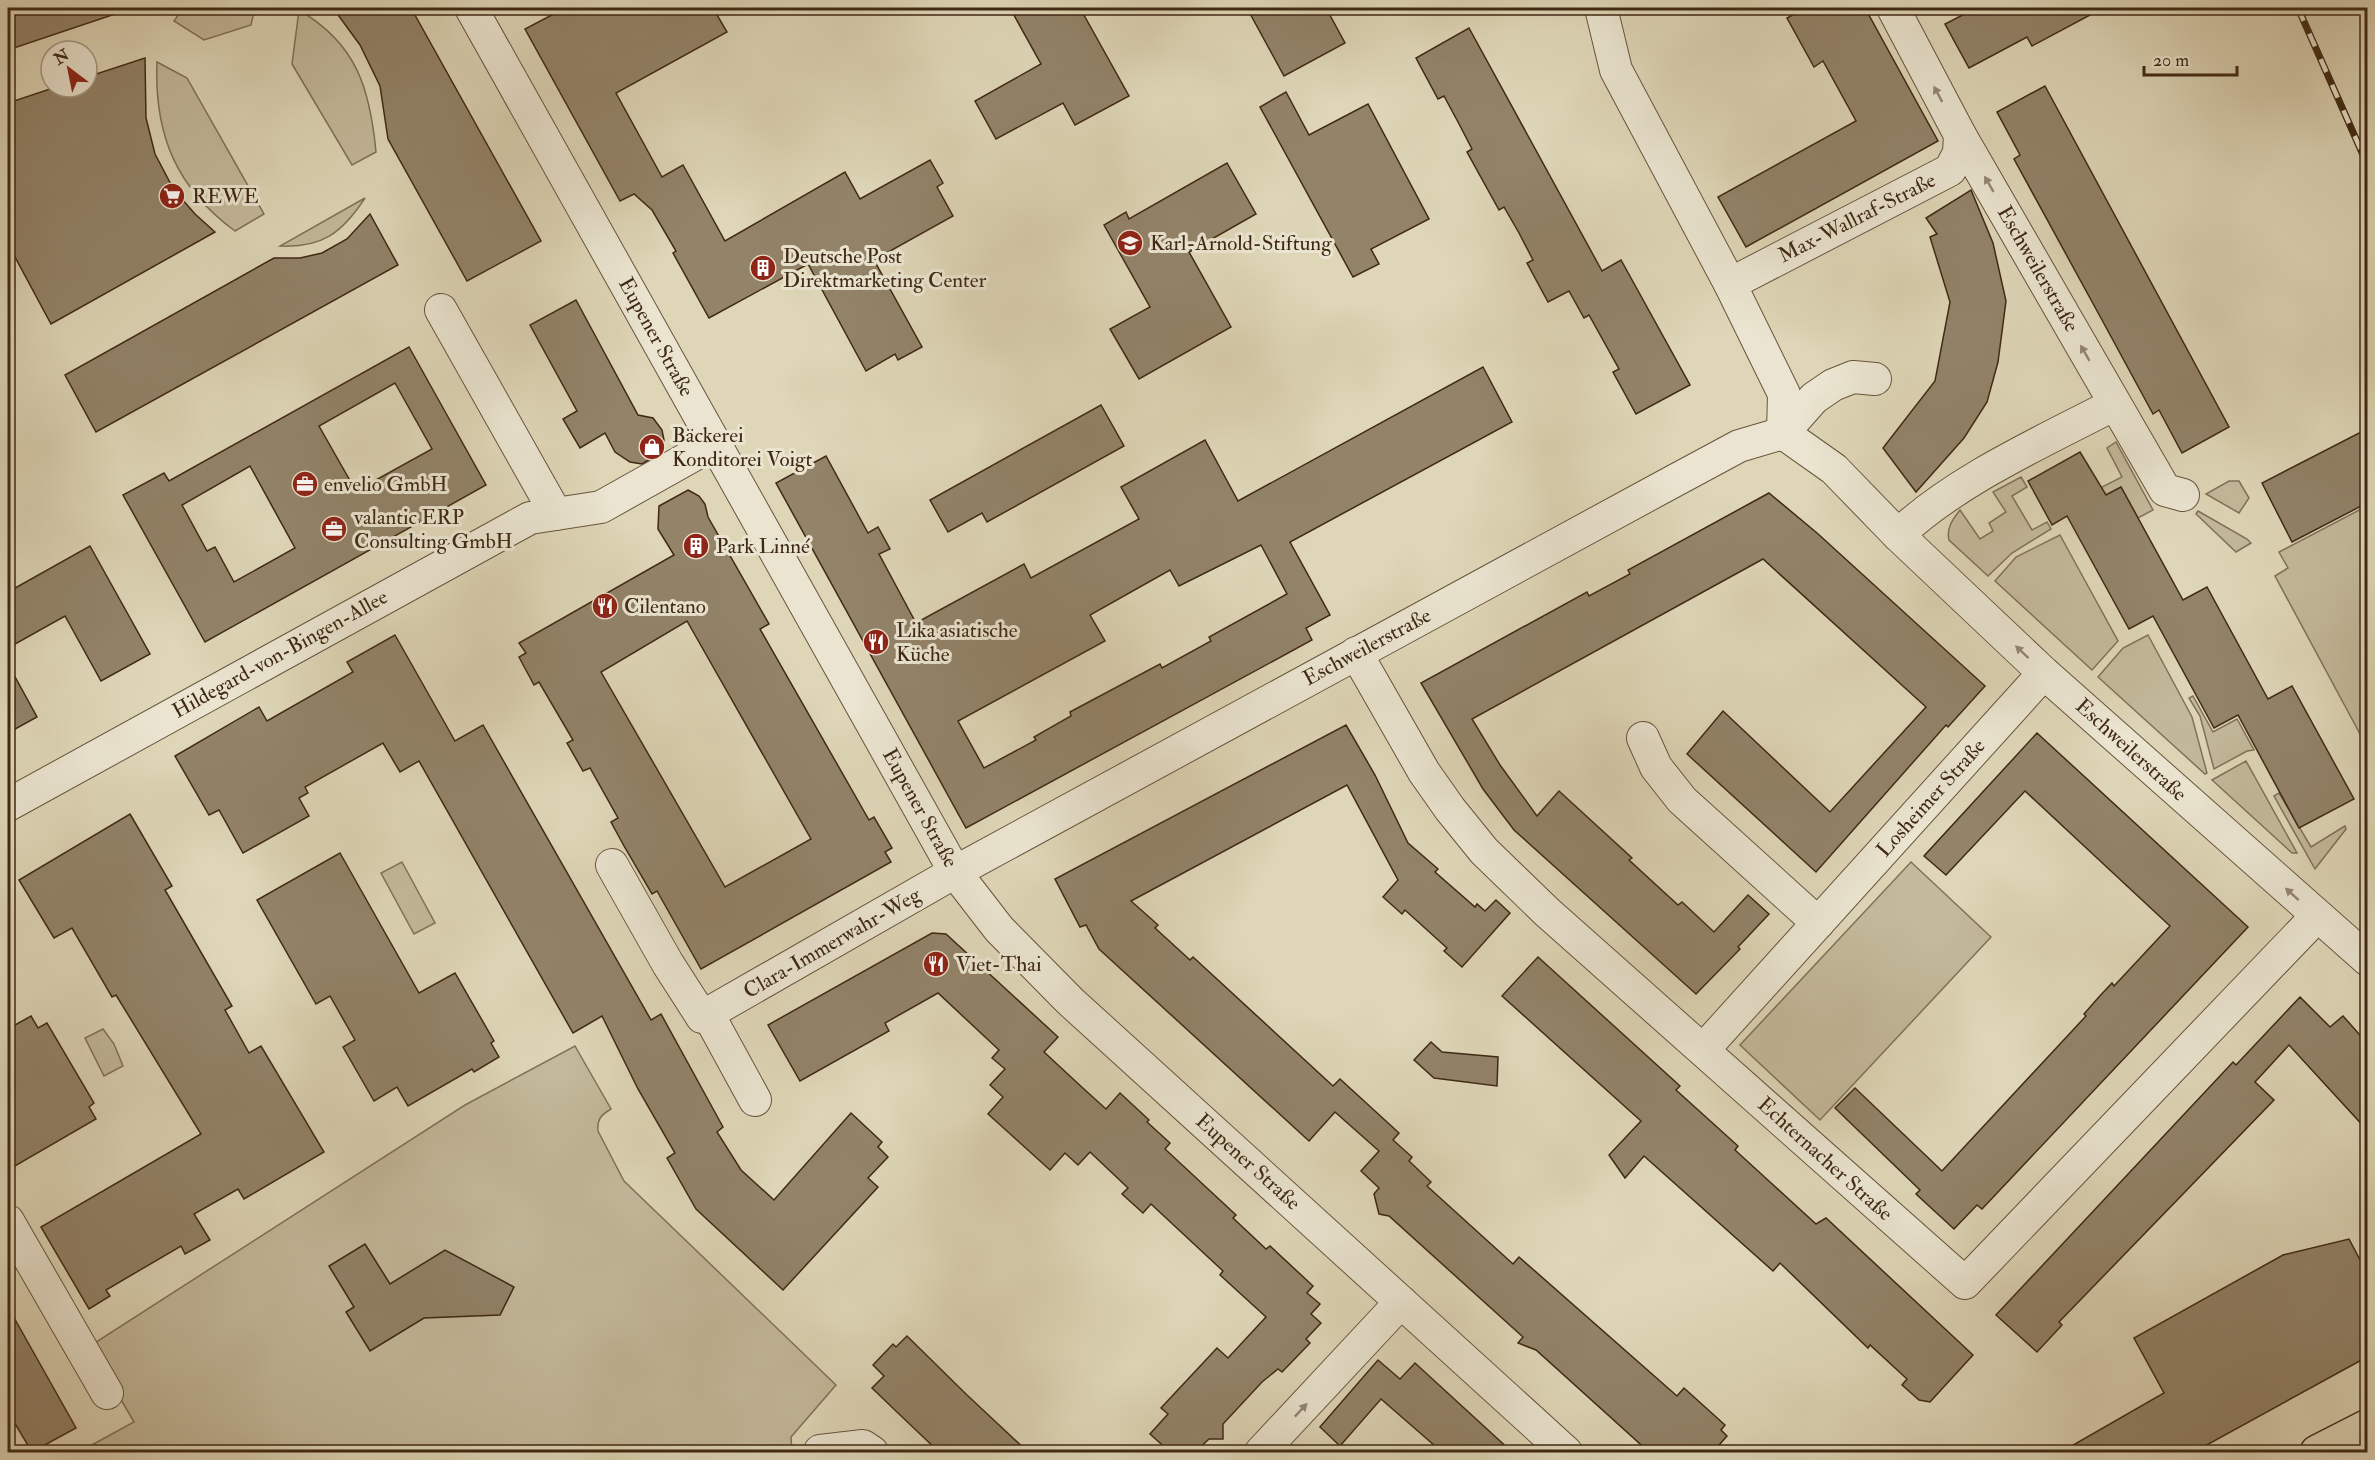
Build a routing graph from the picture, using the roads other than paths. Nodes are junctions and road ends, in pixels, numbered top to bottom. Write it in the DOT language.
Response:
graph roads {
  1 [pos="471,8"];
  2 [pos="1601,8"];
  3 [pos="1893,8"];
  4 [pos="1960,135"];
  5 [pos="1730,284"];
  6 [pos="441,310"];
  7 [pos="1875,379"];
  8 [pos="2115,404"];
  9 [pos="1783,433"];
  10 [pos="715,443"];
  11 [pos="2183,495"];
  12 [pos="556,514"];
  13 [pos="1898,535"];
  14 [pos="1356,653"];
  15 [pos="2044,673"];
  16 [pos="1643,738"];
  17 [pos="8,805"];
  18 [pos="612,865"];
  19 [pos="955,872"];
  20 [pos="2317,916"];
  21 [pos="1818,923"];
  22 [pos="2367,960"];
  23 [pos="708,1014"];
  24 [pos="1703,1050"];
  25 [pos="755,1100"];
  26 [pos="8,1221"];
  27 [pos="1401,1302"];
  28 [pos="107,1393"];
  29 [pos="2367,1426"];
  30 [pos="820,1450"];
  31 [pos="872,1452"];
  32 [pos="1261,1452"];
  33 [pos="1566,1452"];
  34 [pos="2317,1452"];
  1 -- 10 [label="street, Eupener Straße"];
  2 -- 5 [label="street"];
  4 -- 3 [label="street, one-way"];
  4 -- 5 [label="street, Max-Wallraf-Straße"];
  8 -- 4 [label="street, Eschweilerstraße, one-way"];
  5 -- 9 [label="street"];
  6 -- 12 [label="street"];
  7 -- 9 [label="street"];
  8 -- 11 [label="street, Eschweilerstraße"];
  8 -- 13 [label="street"];
  9 -- 13 [label="street, Eschweilerstraße"];
  9 -- 14 [label="street, Eschweilerstraße"];
  10 -- 12 [label="street, Hildegard-von-Bingen-Allee"];
  10 -- 19 [label="street, Eupener Straße"];
  12 -- 17 [label="street, Hildegard-von-Bingen-Allee"];
  15 -- 13 [label="street, Eschweilerstraße, one-way"];
  14 -- 19 [label="street, Eschweilerstraße"];
  14 -- 24 [label="street, Echternacher Straße"];
  20 -- 15 [label="street, Eschweilerstraße, one-way"];
  15 -- 21 [label="street, Losheimer Straße"];
  16 -- 21 [label="street"];
  18 -- 23 [label="street"];
  19 -- 23 [label="street, Clara-Immerwahr-Weg"];
  19 -- 27 [label="street, Eupener Straße"];
  20 -- 22 [label="street, Eschweilerstraße"];
  20 -- 24 [label="street, Echternacher Straße"];
  21 -- 24 [label="street, Losheimer Straße"];
  23 -- 25 [label="street"];
  26 -- 28 [label="street"];
  32 -- 27 [label="street, one-way"];
  27 -- 33 [label="street, Eupener Straße"];
  29 -- 34 [label="main road"];
  30 -- 31 [label="street"];
}
